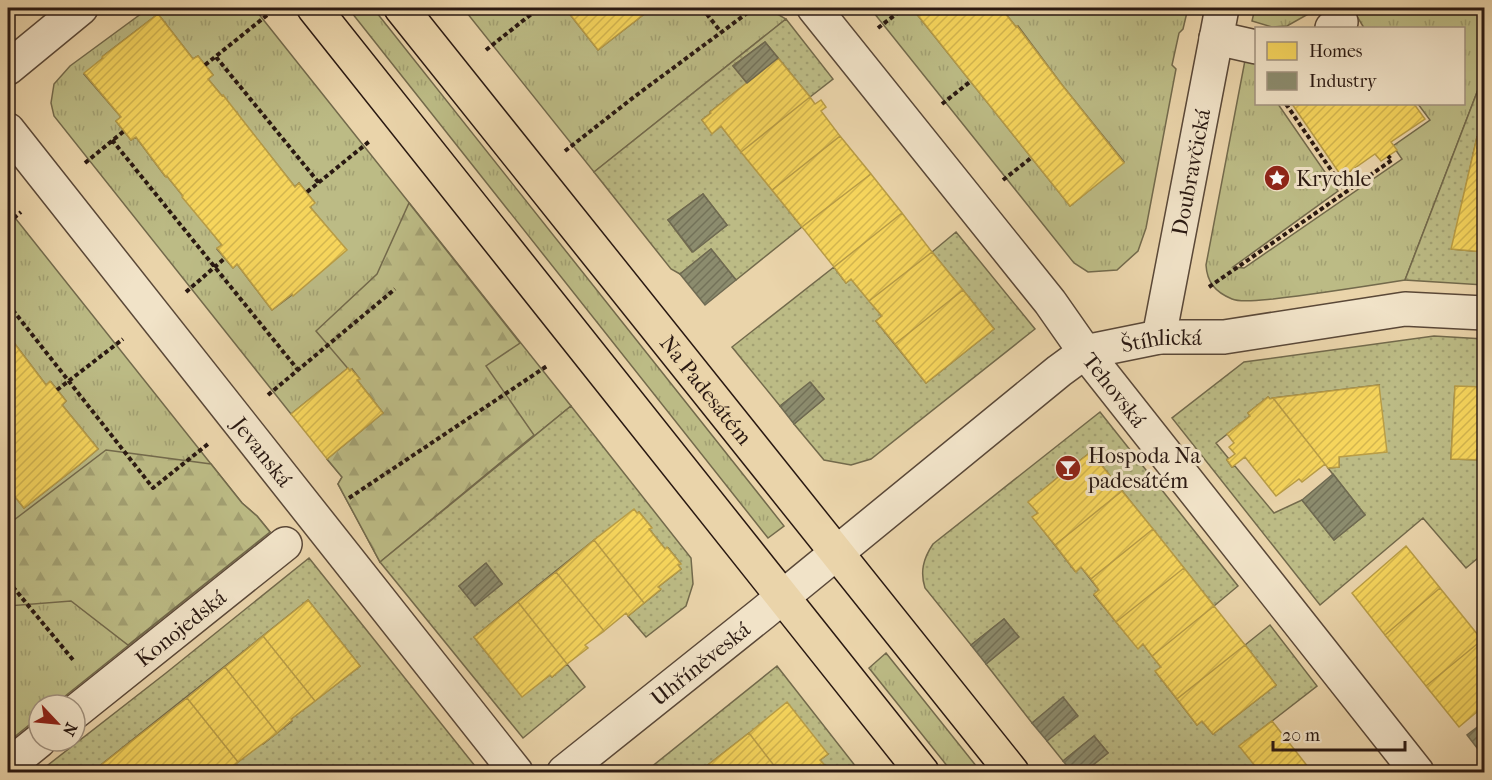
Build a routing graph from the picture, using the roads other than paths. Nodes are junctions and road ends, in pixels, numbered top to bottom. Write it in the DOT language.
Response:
graph roads {
  1 [pos="81,8"];
  2 [pos="314,8"];
  3 [pos="401,8"];
  4 [pos="814,8"];
  5 [pos="1219,23"];
  6 [pos="1255,46"];
  7 [pos="8,68"];
  8 [pos="8,130"];
  9 [pos="1485,313"];
  10 [pos="1159,337"];
  11 [pos="1085,352"];
  12 [pos="285,544"];
  13 [pos="837,554"];
  14 [pos="782,598"];
  15 [pos="87,702"];
  16 [pos="27,751"];
  17 [pos="8,766"];
  18 [pos="516,772"];
  19 [pos="564,772"];
  20 [pos="922,772"];
  21 [pos="1012,772"];
  22 [pos="1417,772"];
  1 -- 7 [label="street"];
  2 -- 14 [label="main road"];
  3 -- 13 [label="main road, Na Padesátém"];
  4 -- 11 [label="street, Tehovská"];
  5 -- 6 [label="street"];
  5 -- 10 [label="street, Doubravčická"];
  8 -- 18 [label="street, Jevanská"];
  9 -- 10 [label="street, Štíhlická"];
  10 -- 11 [label="street, Štíhlická"];
  11 -- 13 [label="street, Štíhlická"];
  11 -- 22 [label="street, Tehovská"];
  12 -- 15 [label="street, Konojedská"];
  13 -- 14 [label="street, Uhříněveská"];
  13 -- 21 [label="main road, Na Padesátém"];
  14 -- 19 [label="street, Uhříněveská"];
  14 -- 20 [label="main road"];
  16 -- 17 [label="street"];
}
